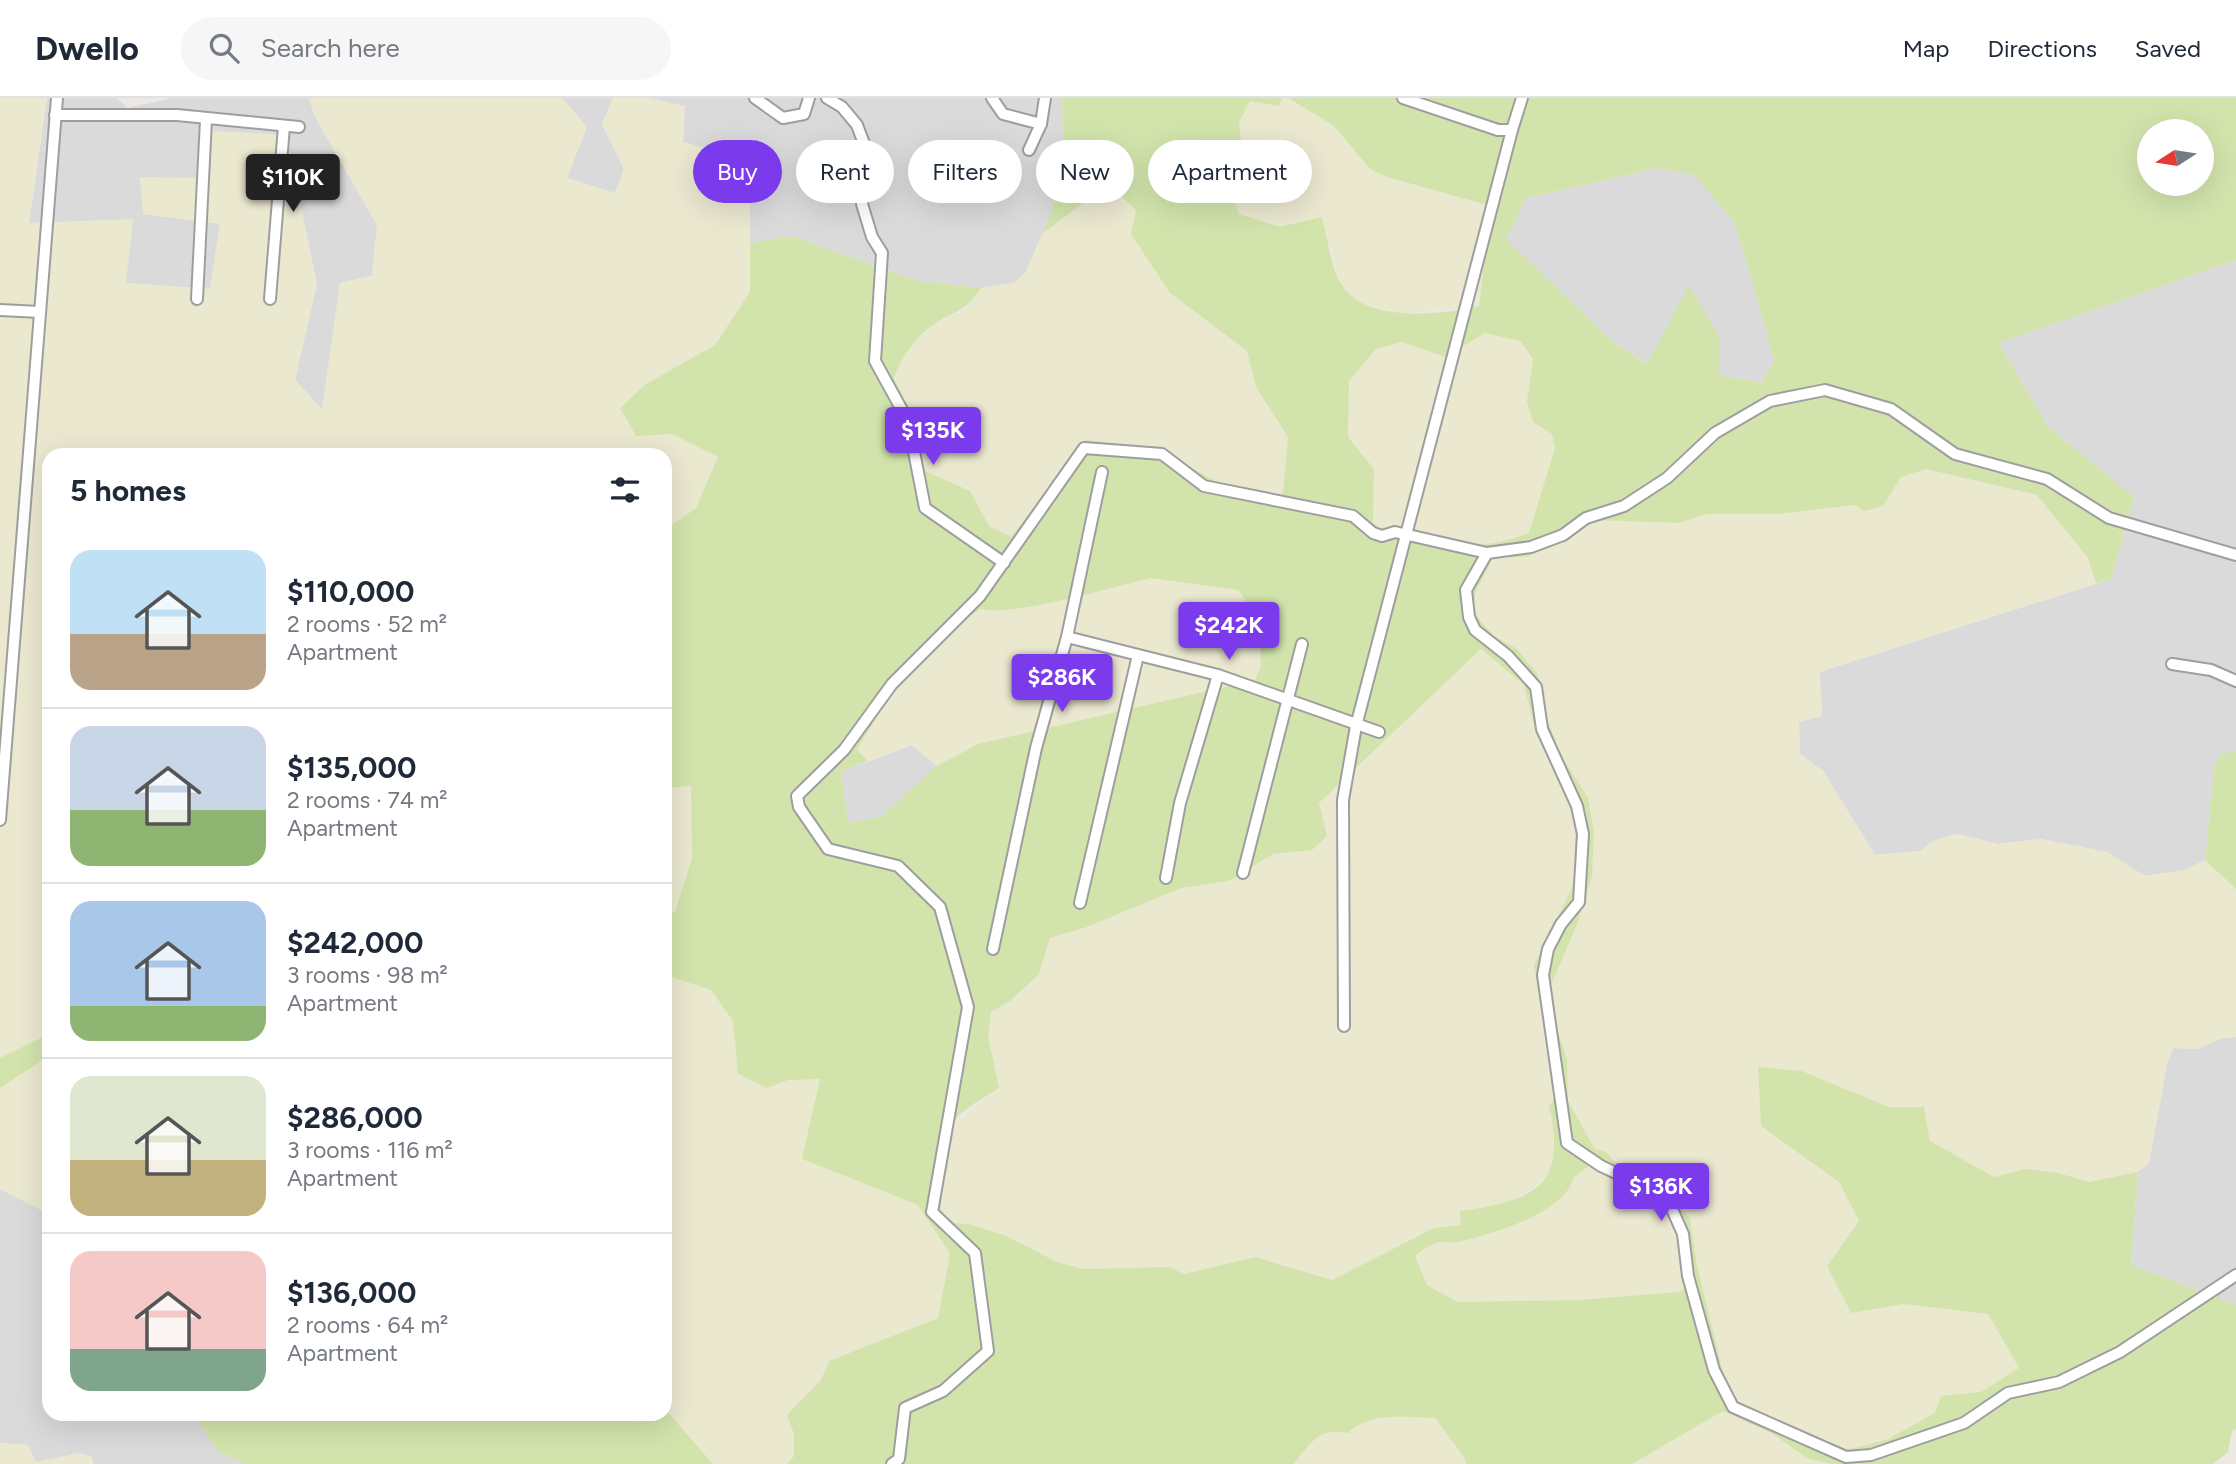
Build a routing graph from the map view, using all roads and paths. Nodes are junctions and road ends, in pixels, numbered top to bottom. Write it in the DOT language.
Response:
graph roads {
  1 [pos="57,98"];
  2 [pos="755,98"];
  3 [pos="810,98"];
  4 [pos="827,98"];
  5 [pos="992,98"];
  6 [pos="1045,98"];
  7 [pos="1403,98"];
  8 [pos="1522,98"];
  9 [pos="55,115"];
  10 [pos="206,120"];
  11 [pos="1041,124"];
  12 [pos="284,126"];
  13 [pos="299,127"];
  14 [pos="1513,130"];
  15 [pos="1029,150"];
  16 [pos="197,299"];
  17 [pos="270,299"];
  18 [pos="0,310"];
  19 [pos="40,312"];
  20 [pos="1102,472"];
  21 [pos="1406,534"];
  22 [pos="1487,553"];
  23 [pos="2236,555"];
  24 [pos="1004,562"];
  25 [pos="1067,637"];
  26 [pos="1302,644"];
  27 [pos="1138,655"];
  28 [pos="2172,664"];
  29 [pos="1218,675"];
  30 [pos="2236,681"];
  31 [pos="1287,701"];
  32 [pos="1356,726"];
  33 [pos="1379,732"];
  34 [pos="0,820"];
  35 [pos="1243,873"];
  36 [pos="1166,878"];
  37 [pos="1080,903"];
  38 [pos="993,950"];
  39 [pos="1344,1026"];
  40 [pos="2236,1275"];
  41 [pos="892,1464"];
  1 -- 9 [label="street"];
  2 -- 3 [label="street"];
  4 -- 24 [label="street"];
  5 -- 11 [label="street"];
  6 -- 11 [label="street"];
  7 -- 14 [label="street"];
  8 -- 14 [label="street"];
  9 -- 10 [label="street"];
  9 -- 19 [label="street"];
  10 -- 12 [label="street"];
  10 -- 16 [label="street"];
  11 -- 15 [label="street"];
  12 -- 13 [label="street"];
  12 -- 17 [label="street"];
  14 -- 21 [label="street"];
  18 -- 19 [label="street"];
  19 -- 34 [label="street"];
  20 -- 25 [label="street"];
  21 -- 22 [label="street"];
  21 -- 24 [label="street"];
  21 -- 32 [label="street"];
  22 -- 23 [label="street"];
  22 -- 40 [label="street"];
  24 -- 41 [label="street"];
  25 -- 27 [label="street"];
  25 -- 38 [label="street"];
  26 -- 31 [label="street"];
  27 -- 29 [label="street"];
  27 -- 37 [label="street"];
  28 -- 30 [label="street"];
  29 -- 31 [label="street"];
  29 -- 36 [label="street"];
  31 -- 32 [label="street"];
  31 -- 35 [label="street"];
  32 -- 33 [label="street"];
  32 -- 39 [label="street"];
}
